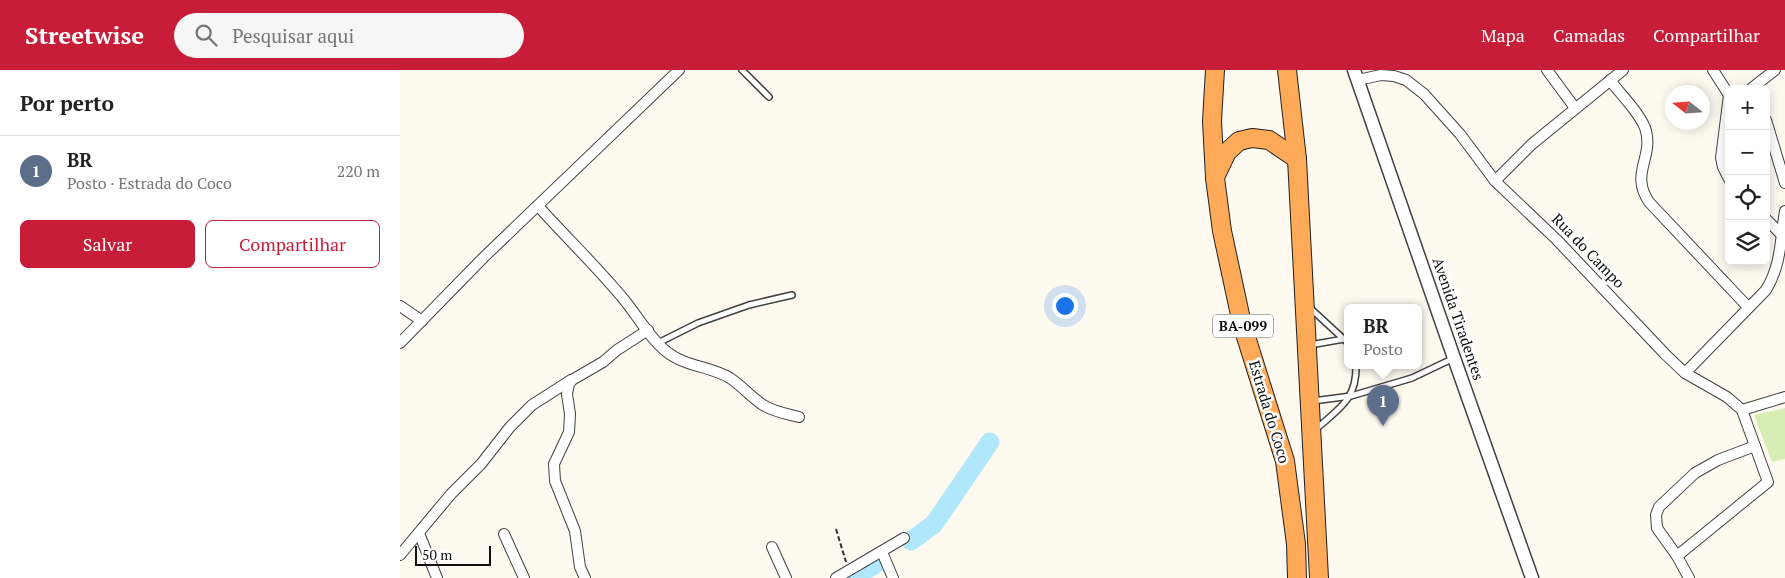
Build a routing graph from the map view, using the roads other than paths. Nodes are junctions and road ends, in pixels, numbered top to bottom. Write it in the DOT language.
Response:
graph roads {
  1 [pos="679,70"];
  2 [pos="742,70"];
  3 [pos="1215,70"];
  4 [pos="1287,70"];
  5 [pos="1547,70"];
  6 [pos="1623,70"];
  7 [pos="1712,70"];
  8 [pos="1775,70"];
  9 [pos="1356,75"];
  10 [pos="1610,80"];
  11 [pos="1755,85"];
  12 [pos="1725,89"];
  13 [pos="769,96"];
  14 [pos="1575,108"];
  15 [pos="1725,130"];
  16 [pos="1769,130"];
  17 [pos="1297,159"];
  18 [pos="1727,175"];
  19 [pos="1215,178"];
  20 [pos="1495,181"];
  21 [pos="1785,183"];
  22 [pos="538,206"];
  23 [pos="1785,211"];
  24 [pos="1767,220"];
  25 [pos="1784,235"];
  26 [pos="792,295"];
  27 [pos="1304,303"];
  28 [pos="400,306"];
  29 [pos="1748,307"];
  30 [pos="422,321"];
  31 [pos="648,330"];
  32 [pos="1344,339"];
  33 [pos="1344,341"];
  34 [pos="400,343"];
  35 [pos="658,343"];
  36 [pos="1307,346"];
  37 [pos="1454,358"];
  38 [pos="1356,369"];
  39 [pos="1685,373"];
  40 [pos="572,380"];
  41 [pos="1351,396"];
  42 [pos="1785,397"];
  43 [pos="1310,402"];
  44 [pos="1742,410"];
  45 [pos="799,417"];
  46 [pos="1312,433"];
  47 [pos="1755,446"];
  48 [pos="419,533"];
  49 [pos="504,534"];
  50 [pos="904,538"];
  51 [pos="772,547"];
  52 [pos="882,552"];
  53 [pos="400,556"];
  54 [pos="1677,556"];
  55 [pos="782,577"];
  56 [pos="437,578"];
  57 [pos="524,578"];
  58 [pos="585,578"];
  59 [pos="836,578"];
  60 [pos="893,578"];
  61 [pos="1297,578"];
  62 [pos="1319,578"];
  63 [pos="1532,578"];
  64 [pos="1689,578"];
  1 -- 22 [label="street"];
  2 -- 13 [label="lane"];
  3 -- 19 [label="highway, Estrada do Coco / BA-099"];
  4 -- 17 [label="highway, Estrada do Coco"];
  5 -- 14 [label="street"];
  6 -- 10 [label="street"];
  7 -- 12 [label="street"];
  8 -- 11 [label="street"];
  9 -- 20 [label="street, Rua do Campo"];
  9 -- 37 [label="street, Avenida Tiradentes"];
  10 -- 14 [label="street"];
  10 -- 29 [label="street"];
  14 -- 20 [label="street"];
  15 -- 18 [label="street"];
  16 -- 21 [label="street"];
  17 -- 19 [label="highway"];
  17 -- 27 [label="highway, Estrada do Coco"];
  19 -- 61 [label="highway, Estrada do Coco / BA-099"];
  20 -- 39 [label="street, Rua do Campo"];
  22 -- 30 [label="street"];
  22 -- 31 [label="street"];
  23 -- 25 [label="street"];
  24 -- 25 [label="street"];
  25 -- 29 [label="street"];
  26 -- 35 [label="lane"];
  27 -- 32 [label="lane"];
  27 -- 36 [label="highway, Estrada do Coco"];
  28 -- 30 [label="street"];
  29 -- 39 [label="street"];
  30 -- 34 [label="street"];
  31 -- 35 [label="street"];
  31 -- 40 [label="street"];
  33 -- 36 [label="lane"];
  35 -- 45 [label="street"];
  36 -- 43 [label="highway, Estrada do Coco"];
  37 -- 41 [label="lane"];
  37 -- 63 [label="street, Avenida Tiradentes"];
  38 -- 41 [label="lane"];
  39 -- 44 [label="street, Rua do Campo"];
  40 -- 48 [label="street"];
  40 -- 58 [label="street"];
  41 -- 43 [label="lane"];
  41 -- 46 [label="lane"];
  42 -- 44 [label="street"];
  43 -- 46 [label="highway, Estrada do Coco"];
  44 -- 47 [label="street"];
  46 -- 62 [label="highway, Estrada do Coco"];
  47 -- 54 [label="street"];
  47 -- 54 [label="street"];
  48 -- 53 [label="street"];
  48 -- 56 [label="street"];
  49 -- 57 [label="street"];
  50 -- 52 [label="street"];
  51 -- 55 [label="street"];
  52 -- 59 [label="street"];
  52 -- 60 [label="street"];
  54 -- 64 [label="street"];
}
